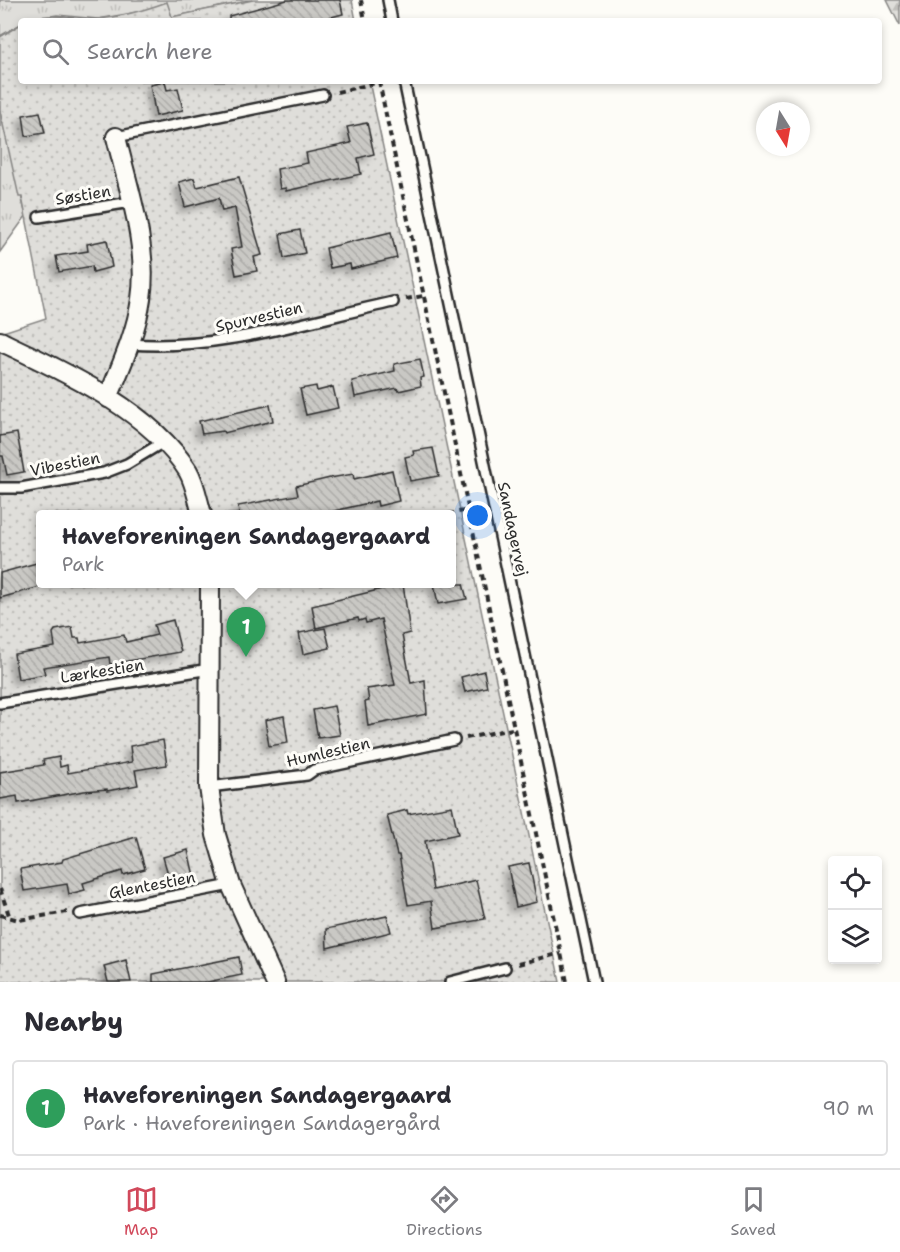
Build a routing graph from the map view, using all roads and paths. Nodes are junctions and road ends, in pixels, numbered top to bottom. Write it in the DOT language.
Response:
graph roads {
  1 [pos="360,0"];
  2 [pos="388,0"];
  3 [pos="364,18"];
  4 [pos="391,18"];
  5 [pos="371,84"];
  6 [pos="380,84"];
  7 [pos="405,84"];
  8 [pos="323,95"];
  9 [pos="116,137"];
  10 [pos="131,202"];
  11 [pos="39,217"];
  12 [pos="393,302"];
  13 [pos="0,342"];
  14 [pos="130,344"];
  15 [pos="108,398"];
  16 [pos="165,441"];
  17 [pos="0,488"];
  18 [pos="201,510"];
  19 [pos="469,510"];
  20 [pos="456,512"];
  21 [pos="210,588"];
  22 [pos="210,669"];
  23 [pos="0,703"];
  24 [pos="512,729"];
  25 [pos="454,740"];
  26 [pos="208,788"];
  27 [pos="231,885"];
  28 [pos="0,889"];
  29 [pos="80,914"];
  30 [pos="0,915"];
  31 [pos="10,918"];
  32 [pos="561,953"];
  33 [pos="505,968"];
  34 [pos="275,982"];
  35 [pos="450,982"];
  36 [pos="567,982"];
  37 [pos="594,982"];
  1 -- 3 [label="path"];
  2 -- 4 [label="lane"];
  5 -- 8 [label="path"];
  6 -- 19 [label="path"];
  7 -- 37 [label="lane, Sandagervej"];
  8 -- 9 [label="lane"];
  9 -- 10 [label="street"];
  10 -- 11 [label="lane, Søstien"];
  10 -- 14 [label="street"];
  12 -- 14 [label="lane, Spurvestien"];
  13 -- 15 [label="street"];
  14 -- 15 [label="street"];
  15 -- 16 [label="street"];
  16 -- 17 [label="lane, Vibestien"];
  16 -- 18 [label="street"];
  19 -- 20 [label="path"];
  19 -- 24 [label="path"];
  21 -- 22 [label="street"];
  22 -- 23 [label="lane, Lærkestien"];
  22 -- 26 [label="street"];
  24 -- 25 [label="path"];
  24 -- 32 [label="path"];
  25 -- 26 [label="lane, Humlestien"];
  26 -- 27 [label="street"];
  27 -- 29 [label="lane, Glentestien"];
  27 -- 34 [label="street"];
  28 -- 31 [label="path"];
  29 -- 31 [label="path"];
  30 -- 31 [label="path"];
  32 -- 33 [label="path"];
  32 -- 36 [label="path"];
  33 -- 35 [label="lane"];
}
